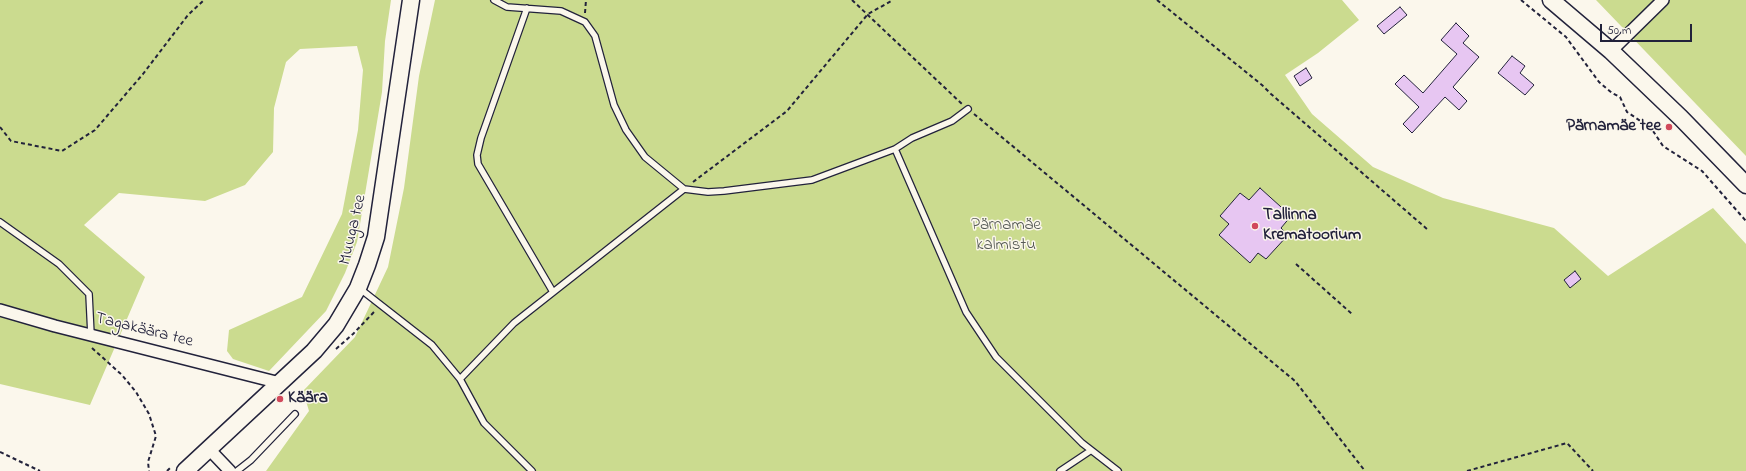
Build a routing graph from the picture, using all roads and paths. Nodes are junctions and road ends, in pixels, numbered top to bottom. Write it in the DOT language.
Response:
graph roads {
  1 [pos="204,0"];
  2 [pos="411,0"];
  3 [pos="494,0"];
  4 [pos="586,0"];
  5 [pos="852,0"];
  6 [pos="893,0"];
  7 [pos="1157,0"];
  8 [pos="1521,0"];
  9 [pos="1551,0"];
  10 [pos="1663,0"];
  11 [pos="527,8"];
  12 [pos="868,14"];
  13 [pos="585,22"];
  14 [pos="1611,51"];
  15 [pos="968,109"];
  16 [pos="0,128"];
  17 [pos="895,149"];
  18 [pos="1746,185"];
  19 [pos="684,189"];
  20 [pos="1746,221"];
  21 [pos="0,222"];
  22 [pos="1427,229"];
  23 [pos="1296,264"];
  24 [pos="358,288"];
  25 [pos="552,292"];
  26 [pos="381,305"];
  27 [pos="0,310"];
  28 [pos="1352,314"];
  29 [pos="90,340"];
  30 [pos="336,349"];
  31 [pos="460,379"];
  32 [pos="280,383"];
  33 [pos="295,414"];
  34 [pos="209,449"];
  35 [pos="1090,451"];
  36 [pos="0,452"];
  37 [pos="40,471"];
  38 [pos="149,471"];
  39 [pos="185,471"];
  40 [pos="230,471"];
  41 [pos="236,471"];
  42 [pos="532,471"];
  43 [pos="1060,471"];
  44 [pos="1118,471"];
  45 [pos="1365,471"];
  46 [pos="1467,471"];
  47 [pos="1593,471"];
  1 -- 16 [label="path"];
  2 -- 24 [label="main road, Muuga tee"];
  3 -- 11 [label="lane"];
  4 -- 13 [label="path"];
  5 -- 12 [label="path"];
  6 -- 12 [label="path"];
  7 -- 22 [label="path"];
  8 -- 20 [label="path"];
  9 -- 14 [label="main road"];
  10 -- 14 [label="street"];
  11 -- 13 [label="lane"];
  11 -- 25 [label="lane"];
  12 -- 15 [label="path"];
  12 -- 19 [label="path"];
  13 -- 19 [label="lane"];
  14 -- 18 [label="main road"];
  15 -- 17 [label="lane"];
  15 -- 45 [label="path"];
  17 -- 19 [label="lane"];
  17 -- 35 [label="lane"];
  19 -- 25 [label="lane"];
  21 -- 29 [label="lane"];
  23 -- 28 [label="path"];
  24 -- 26 [label="lane"];
  24 -- 32 [label="main road, Muuga tee"];
  25 -- 31 [label="lane"];
  26 -- 30 [label="path"];
  26 -- 31 [label="lane"];
  27 -- 29 [label="street, Tagakäära tee"];
  29 -- 32 [label="street, Tagakäära tee"];
  29 -- 38 [label="path"];
  31 -- 42 [label="lane"];
  32 -- 34 [label="main road, Muuga tee"];
  33 -- 41 [label="lane"];
  34 -- 39 [label="main road, Muuga tee"];
  34 -- 40 [label="street"];
  35 -- 43 [label="lane"];
  35 -- 44 [label="lane"];
  36 -- 37 [label="path"];
  46 -- 47 [label="path"];
}
